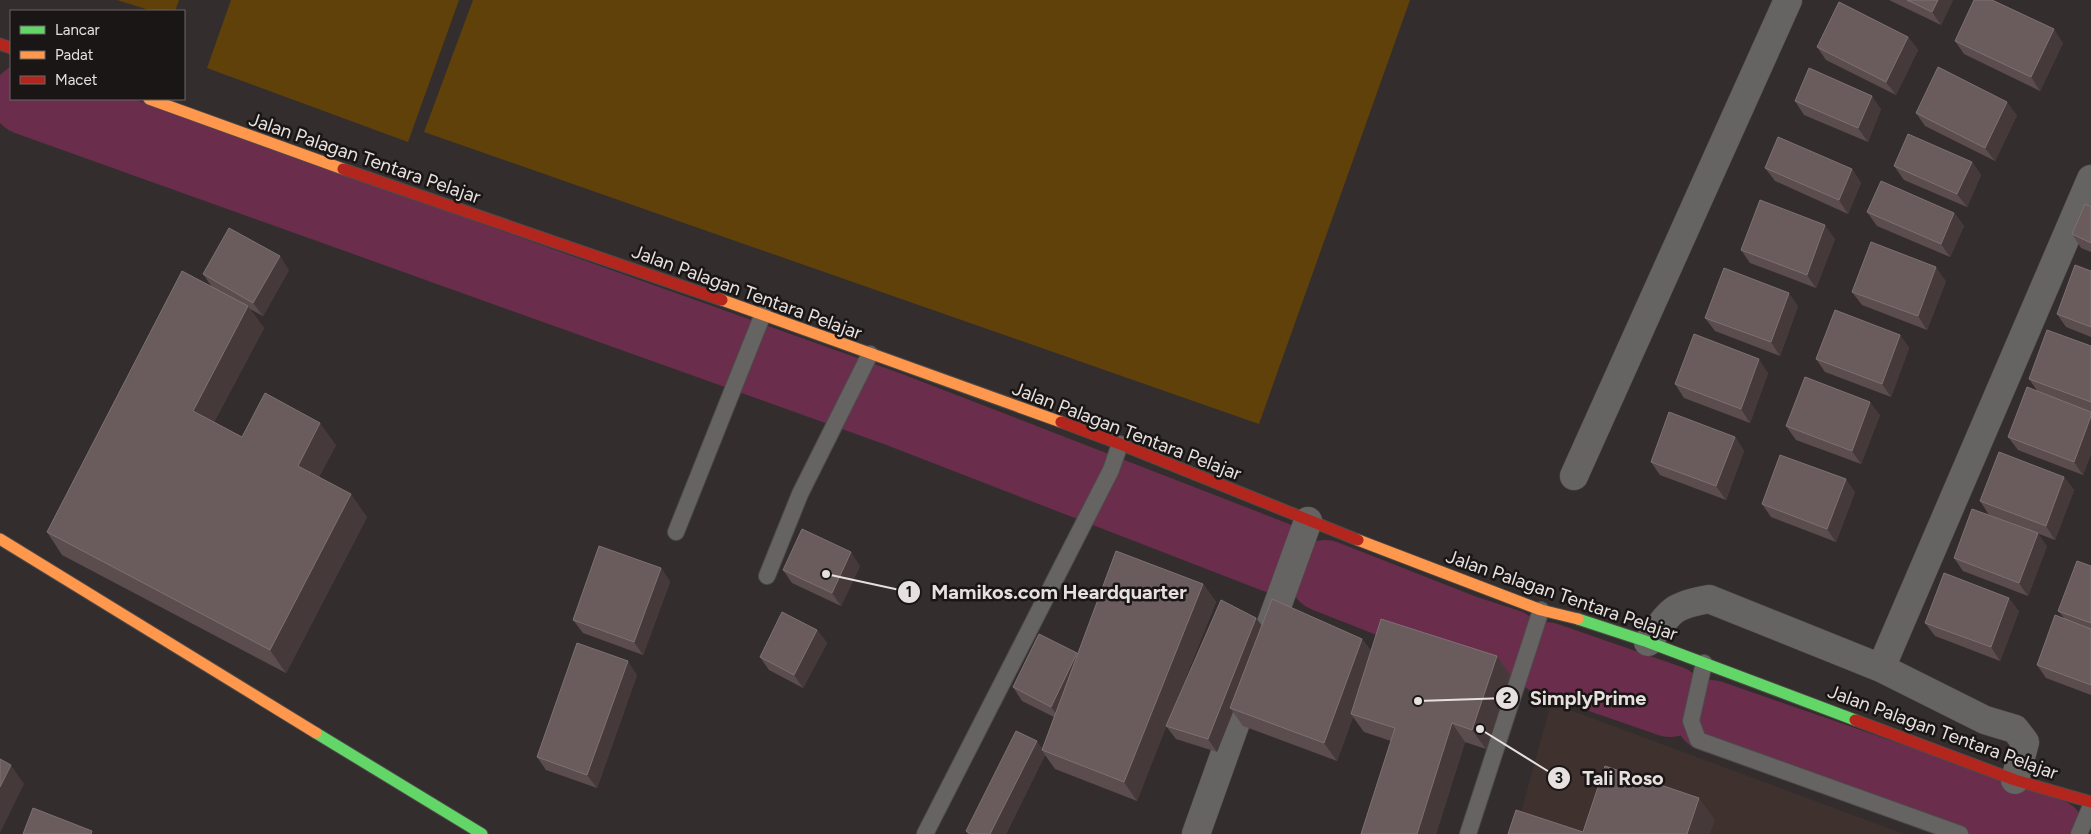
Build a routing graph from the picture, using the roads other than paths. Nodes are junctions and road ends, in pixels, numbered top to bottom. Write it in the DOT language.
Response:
graph roads {
  1 [pos="1788,0"];
  2 [pos="152,100"];
  3 [pos="2091,179"];
  4 [pos="763,314"];
  5 [pos="870,354"];
  6 [pos="1120,444"];
  7 [pos="1574,476"];
  8 [pos="1308,521"];
  9 [pos="676,532"];
  10 [pos="0,539"];
  11 [pos="767,576"];
  12 [pos="1541,610"];
  13 [pos="1648,642"];
  14 [pos="1704,663"];
  15 [pos="1881,668"];
  16 [pos="2015,780"];
  17 [pos="2091,804"];
  18 [pos="482,834"];
  19 [pos="925,834"];
  20 [pos="1196,834"];
  21 [pos="1468,834"];
  22 [pos="1960,834"];
  23 [pos="2079,834"];
  1 -- 7 [label="street"];
  2 -- 4 [label="main road, Jalan Palagan Tentara Pelajar"];
  3 -- 15 [label="street"];
  4 -- 5 [label="main road, Jalan Palagan Tentara Pelajar"];
  4 -- 9 [label="lane"];
  5 -- 6 [label="main road, Jalan Palagan Tentara Pelajar"];
  5 -- 11 [label="lane"];
  6 -- 8 [label="main road, Jalan Palagan Tentara Pelajar"];
  6 -- 19 [label="lane"];
  8 -- 12 [label="main road, Jalan Palagan Tentara Pelajar"];
  8 -- 20 [label="street"];
  10 -- 18 [label="main road"];
  12 -- 13 [label="main road, Jalan Palagan Tentara Pelajar"];
  12 -- 21 [label="lane"];
  13 -- 14 [label="main road, Jalan Palagan Tentara Pelajar"];
  13 -- 15 [label="street"];
  14 -- 16 [label="main road, Jalan Palagan Tentara Pelajar"];
  14 -- 22 [label="lane"];
  15 -- 16 [label="street"];
  16 -- 17 [label="main road, Jalan Palagan Tentara Pelajar"];
  17 -- 23 [label="lane"];
}
